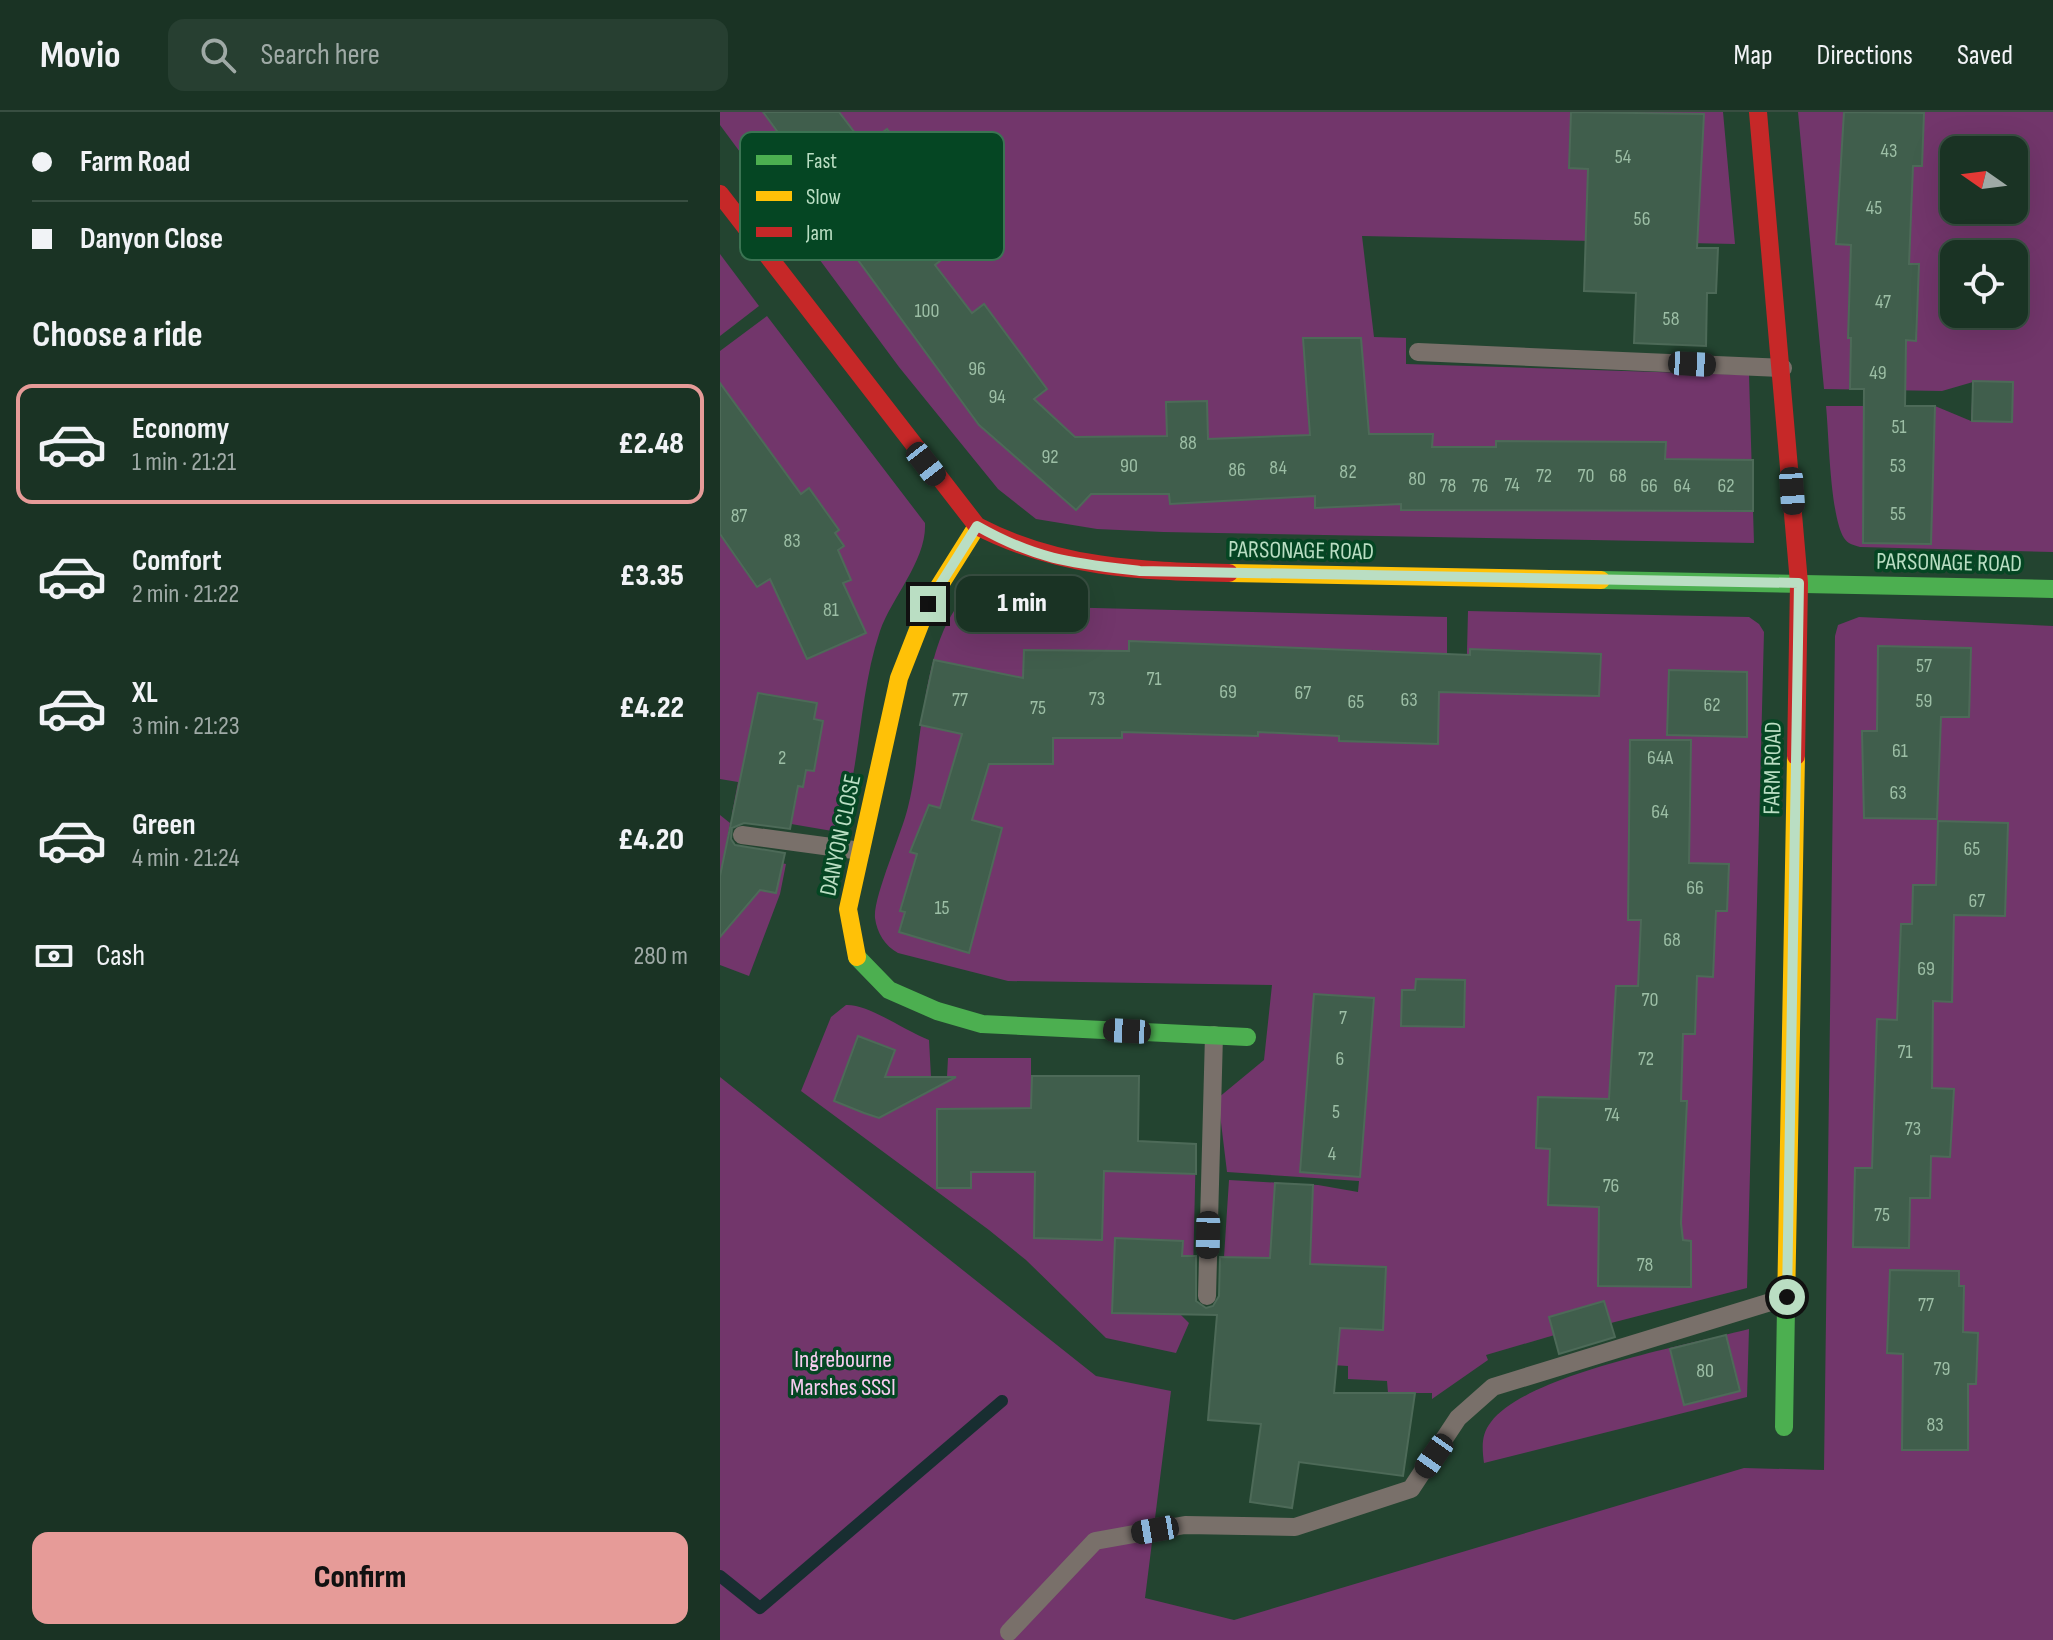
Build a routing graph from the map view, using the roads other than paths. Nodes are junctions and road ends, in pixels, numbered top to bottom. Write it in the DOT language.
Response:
graph roads {
  1 [pos="1758,112"];
  2 [pos="720,194"];
  3 [pos="740,220"];
  4 [pos="771,260"];
  5 [pos="1418,352"];
  6 [pos="1783,368"];
  7 [pos="977,526"];
  8 [pos="1799,583"];
  9 [pos="2053,589"];
  10 [pos="742,835"];
  11 [pos="861,851"];
  12 [pos="1214,1035"];
  13 [pos="1247,1037"];
  14 [pos="1207,1296"];
  15 [pos="1787,1297"];
  16 [pos="1784,1427"];
  17 [pos="1009,1632"];
  1 -- 6 [label="street, FARM ROAD"];
  2 -- 3 [label="street, PARSONAGE ROAD"];
  4 -- 7 [label="street, PARSONAGE ROAD"];
  5 -- 6 [label="lane"];
  6 -- 8 [label="street, FARM ROAD"];
  7 -- 8 [label="street, PARSONAGE ROAD"];
  7 -- 11 [label="street, DANYON CLOSE"];
  8 -- 9 [label="street, PARSONAGE ROAD"];
  8 -- 15 [label="street, FARM ROAD"];
  10 -- 11 [label="lane"];
  11 -- 12 [label="street, DANYON CLOSE"];
  12 -- 13 [label="street, DANYON CLOSE"];
  12 -- 14 [label="lane"];
  15 -- 16 [label="street, FARM ROAD"];
  15 -- 17 [label="lane"];
}
